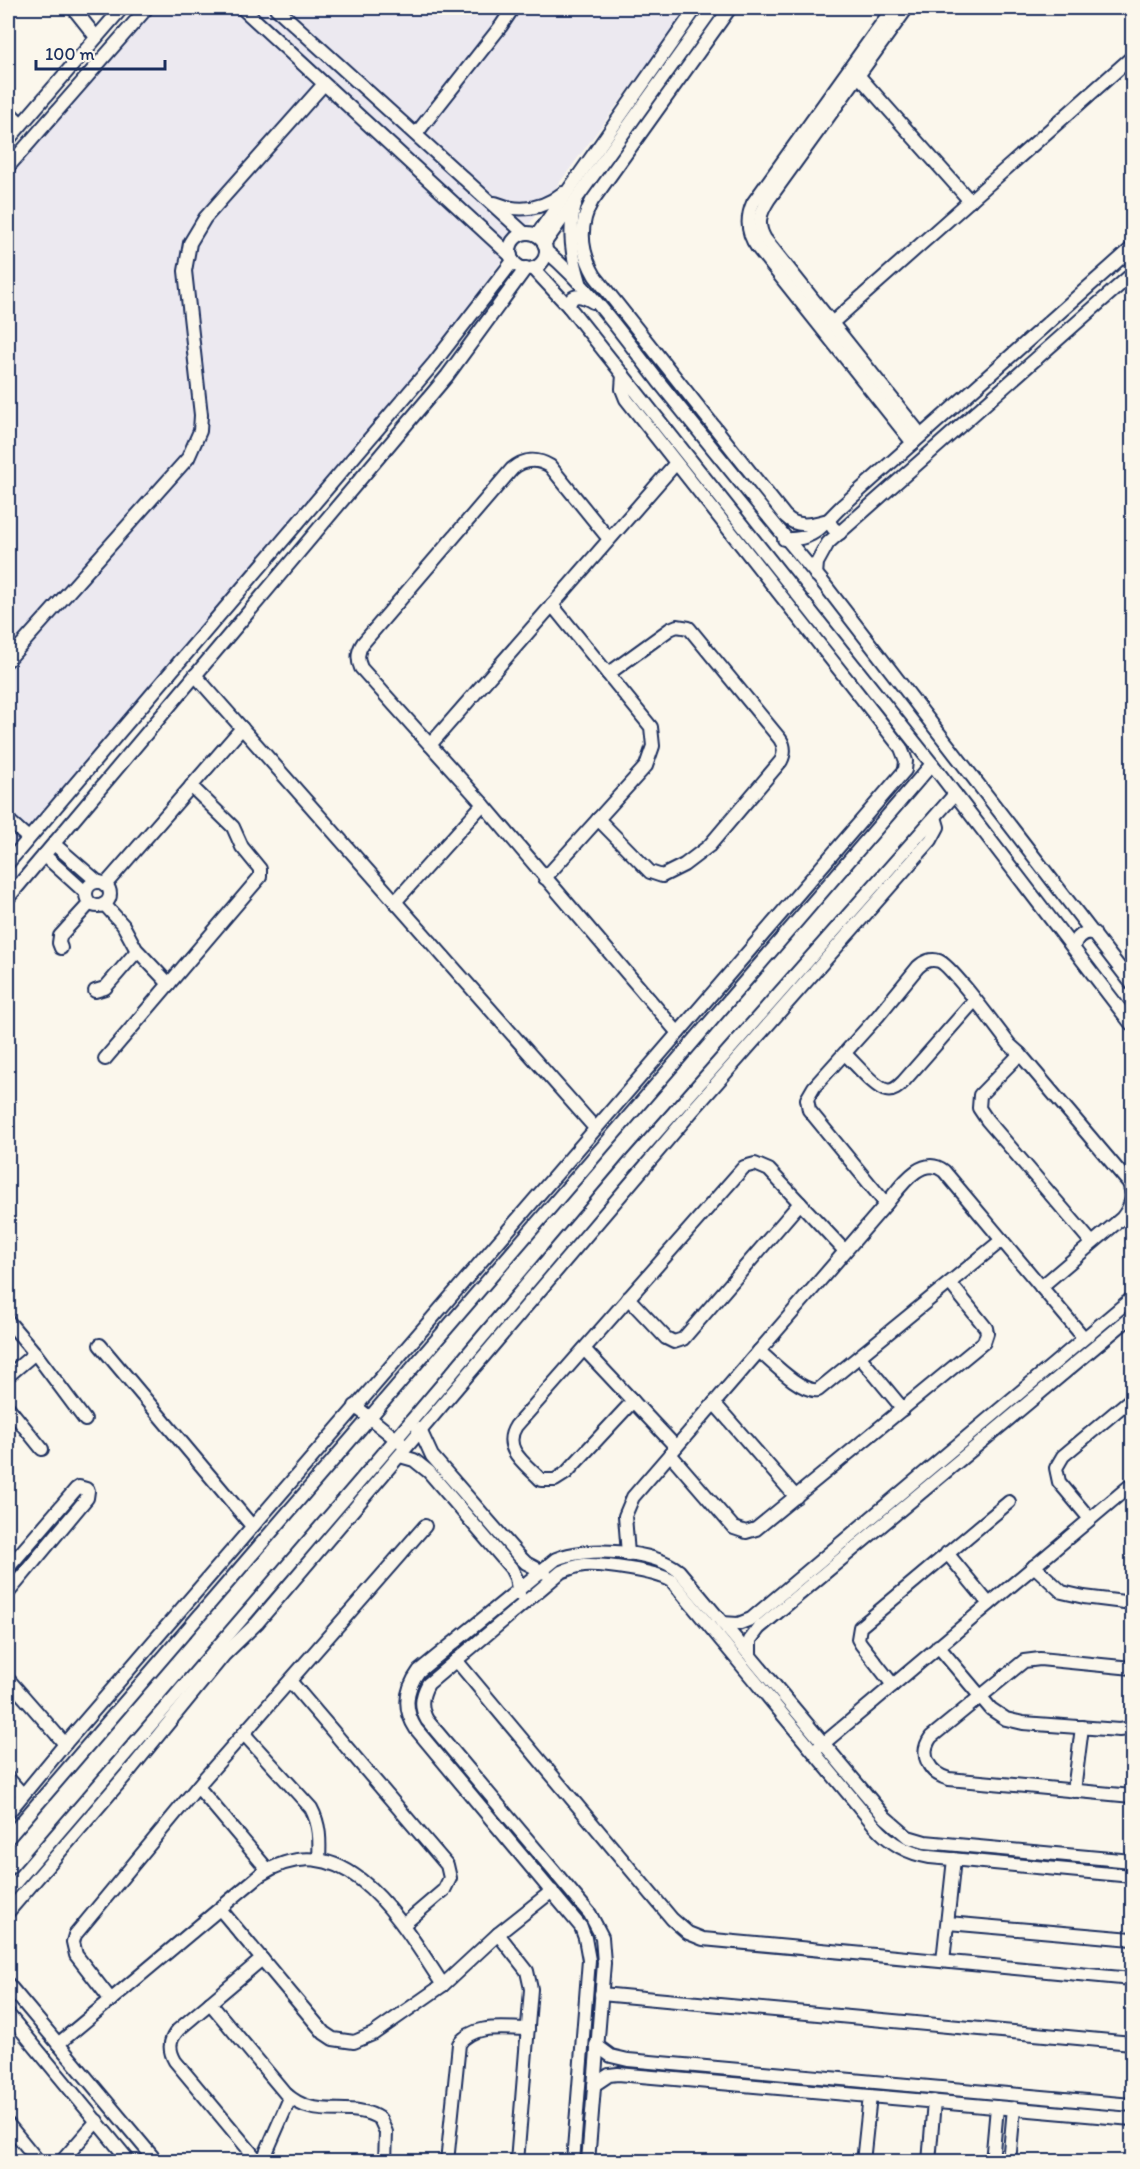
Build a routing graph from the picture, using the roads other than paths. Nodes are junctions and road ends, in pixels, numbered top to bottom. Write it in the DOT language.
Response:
graph roads {
  1 [pos="73,8"];
  2 [pos="122,8"];
  3 [pos="147,8"];
  4 [pos="242,8"];
  5 [pos="276,8"];
  6 [pos="513,8"];
  7 [pos="696,8"];
  8 [pos="713,8"];
  9 [pos="730,8"];
  10 [pos="893,8"];
  11 [pos="907,8"];
  12 [pos="96,37"];
  13 [pos="1132,57"];
  14 [pos="858,75"];
  15 [pos="324,84"];
  16 [pos="8,111"];
  17 [pos="21,124"];
  18 [pos="416,134"];
  19 [pos="614,135"];
  20 [pos="8,140"];
  21 [pos="8,167"];
  22 [pos="571,186"];
  23 [pos="576,200"];
  24 [pos="490,201"];
  25 [pos="970,201"];
  26 [pos="538,241"];
  27 [pos="1132,248"];
  28 [pos="512,259"];
  29 [pos="529,268"];
  30 [pos="1132,274"];
  31 [pos="1100,277"];
  32 [pos="581,286"];
  33 [pos="1112,292"];
  34 [pos="599,306"];
  35 [pos="569,307"];
  36 [pos="832,323"];
  37 [pos="434,363"];
  38 [pos="623,374"];
  39 [pos="447,376"];
  40 [pos="917,439"];
  41 [pos="676,463"];
  42 [pos="828,520"];
  43 [pos="840,533"];
  44 [pos="609,539"];
  45 [pos="784,539"];
  46 [pos="816,575"];
  47 [pos="552,605"];
  48 [pos="8,660"];
  49 [pos="608,674"];
  50 [pos="195,675"];
  51 [pos="242,728"];
  52 [pos="430,745"];
  53 [pos="932,765"];
  54 [pos="902,774"];
  55 [pos="914,785"];
  56 [pos="191,786"];
  57 [pos="955,794"];
  58 [pos="483,804"];
  59 [pos="935,817"];
  60 [pos="598,819"];
  61 [pos="8,820"];
  62 [pos="28,838"];
  63 [pos="54,844"];
  64 [pos="44,855"];
  65 [pos="8,862"];
  66 [pos="545,878"];
  67 [pos="102,884"];
  68 [pos="8,898"];
  69 [pos="88,898"];
  70 [pos="395,902"];
  71 [pos="1071,903"];
  72 [pos="104,904"];
  73 [pos="1052,919"];
  74 [pos="1094,933"];
  75 [pos="1074,947"];
  76 [pos="62,948"];
  77 [pos="137,951"];
  78 [pos="170,984"];
  79 [pos="1132,984"];
  80 [pos="95,992"];
  81 [pos="975,1000"];
  82 [pos="1132,1025"];
  83 [pos="678,1033"];
  84 [pos="844,1054"];
  85 [pos="1020,1054"];
  86 [pos="105,1059"];
  87 [pos="595,1128"];
  88 [pos="800,1203"];
  89 [pos="886,1204"];
  90 [pos="1002,1240"];
  91 [pos="1092,1243"];
  92 [pos="845,1251"];
  93 [pos="950,1283"];
  94 [pos="1041,1287"];
  95 [pos="628,1298"];
  96 [pos="1132,1298"];
  97 [pos="1132,1316"];
  98 [pos="8,1321"];
  99 [pos="1084,1338"];
  100 [pos="100,1345"];
  101 [pos="584,1349"];
  102 [pos="759,1351"];
  103 [pos="35,1353"];
  104 [pos="860,1357"];
  105 [pos="8,1376"];
  106 [pos="1132,1398"];
  107 [pos="633,1401"];
  108 [pos="714,1403"];
  109 [pos="355,1406"];
  110 [pos="8,1407"];
  111 [pos="903,1410"];
  112 [pos="369,1417"];
  113 [pos="85,1420"];
  114 [pos="410,1422"];
  115 [pos="421,1432"];
  116 [pos="396,1439"];
  117 [pos="42,1449"];
  118 [pos="673,1450"];
  119 [pos="404,1452"];
  120 [pos="1132,1484"];
  121 [pos="796,1497"];
  122 [pos="1009,1502"];
  123 [pos="1090,1519"];
  124 [pos="252,1526"];
  125 [pos="425,1526"];
  126 [pos="947,1553"];
  127 [pos="628,1554"];
  128 [pos="1034,1566"];
  129 [pos="8,1568"];
  130 [pos="542,1569"];
  131 [pos="21,1577"];
  132 [pos="547,1583"];
  133 [pos="517,1590"];
  134 [pos="8,1593"];
  135 [pos="526,1599"];
  136 [pos="1132,1603"];
  137 [pos="989,1604"];
  138 [pos="722,1623"];
  139 [pos="938,1646"];
  140 [pos="750,1654"];
  141 [pos="456,1660"];
  142 [pos="1132,1668"];
  143 [pos="8,1679"];
  144 [pos="290,1681"];
  145 [pos="893,1685"];
  146 [pos="980,1696"];
  147 [pos="1082,1727"];
  148 [pos="1132,1728"];
  149 [pos="244,1734"];
  150 [pos="64,1743"];
  151 [pos="818,1748"];
  152 [pos="8,1778"];
  153 [pos="483,1786"];
  154 [pos="198,1787"];
  155 [pos="1074,1791"];
  156 [pos="22,1794"];
  157 [pos="472,1796"];
  158 [pos="1132,1796"];
  159 [pos="8,1813"];
  160 [pos="8,1838"];
  161 [pos="1034,1852"];
  162 [pos="954,1859"];
  163 [pos="319,1860"];
  164 [pos="1132,1861"];
  165 [pos="1034,1866"];
  166 [pos="268,1870"];
  167 [pos="1132,1876"];
  168 [pos="8,1891"];
  169 [pos="552,1891"];
  170 [pos="220,1909"];
  171 [pos="8,1912"];
  172 [pos="948,1923"];
  173 [pos="403,1925"];
  174 [pos="498,1934"];
  175 [pos="1132,1939"];
  176 [pos="262,1959"];
  177 [pos="943,1961"];
  178 [pos="1132,1979"];
  179 [pos="8,1984"];
  180 [pos="443,1985"];
  181 [pos="601,1994"];
  182 [pos="111,2000"];
  183 [pos="210,2003"];
  184 [pos="8,2014"];
  185 [pos="528,2029"];
  186 [pos="1132,2043"];
  187 [pos="58,2044"];
  188 [pos="596,2045"];
  189 [pos="901,2084"];
  190 [pos="594,2085"];
  191 [pos="870,2096"];
  192 [pos="290,2098"];
  193 [pos="900,2098"];
  194 [pos="934,2101"];
  195 [pos="1132,2105"];
  196 [pos="997,2107"];
  197 [pos="1014,2108"];
  198 [pos="1132,2118"];
  199 [pos="97,2121"];
  200 [pos="8,2124"];
  201 [pos="574,2140"];
  202 [pos="589,2142"];
  203 [pos="39,2162"];
  204 [pos="61,2162"];
  205 [pos="130,2162"];
  206 [pos="157,2162"];
  207 [pos="260,2162"];
  208 [pos="385,2162"];
  209 [pos="447,2162"];
  210 [pos="517,2162"];
  211 [pos="573,2162"];
  212 [pos="588,2162"];
  213 [pos="863,2162"];
  214 [pos="929,2162"];
  215 [pos="992,2162"];
  216 [pos="1009,2162"];
  1 -- 12 [label="street"];
  2 -- 12 [label="street"];
  3 -- 21 [label="street"];
  4 -- 15 [label="street"];
  5 -- 18 [label="street"];
  6 -- 18 [label="street"];
  7 -- 19 [label="street"];
  8 -- 19 [label="street"];
  9 -- 42 [label="street"];
  10 -- 40 [label="street"];
  11 -- 14 [label="street"];
  12 -- 17 [label="street"];
  13 -- 25 [label="street"];
  14 -- 25 [label="street"];
  14 -- 36 [label="street"];
  15 -- 28 [label="street"];
  15 -- 48 [label="street"];
  16 -- 17 [label="street"];
  17 -- 20 [label="street"];
  18 -- 24 [label="street"];
  19 -- 22 [label="street"];
  19 -- 23 [label="street"];
  22 -- 24 [label="street"];
  22 -- 26 [label="street"];
  23 -- 26 [label="street"];
  23 -- 32 [label="street"];
  24 -- 26 [label="street"];
  25 -- 36 [label="street"];
  26 -- 28 [label="street"];
  26 -- 29 [label="street"];
  26 -- 32 [label="street"];
  27 -- 31 [label="street"];
  28 -- 29 [label="street"];
  28 -- 37 [label="street"];
  29 -- 35 [label="street"];
  29 -- 39 [label="street"];
  30 -- 33 [label="street"];
  31 -- 33 [label="street"];
  31 -- 40 [label="street"];
  32 -- 34 [label="street"];
  33 -- 43 [label="street"];
  34 -- 35 [label="street"];
  34 -- 45 [label="street"];
  35 -- 38 [label="street"];
  36 -- 40 [label="street"];
  37 -- 39 [label="street"];
  37 -- 62 [label="street"];
  38 -- 41 [label="street"];
  38 -- 53 [label="street"];
  39 -- 50 [label="street"];
  40 -- 42 [label="street"];
  41 -- 44 [label="street"];
  41 -- 54 [label="street"];
  42 -- 43 [label="street"];
  42 -- 45 [label="street"];
  43 -- 46 [label="street"];
  44 -- 47 [label="street"];
  44 -- 52 [label="street"];
  45 -- 46 [label="street"];
  46 -- 71 [label="street"];
  47 -- 49 [label="street"];
  47 -- 52 [label="street"];
  49 -- 60 [label="street"];
  49 -- 60 [label="street"];
  50 -- 51 [label="street"];
  50 -- 63 [label="street"];
  51 -- 56 [label="street"];
  51 -- 70 [label="street"];
  52 -- 58 [label="street"];
  53 -- 55 [label="street"];
  53 -- 57 [label="street"];
  54 -- 55 [label="street"];
  54 -- 83 [label="street"];
  55 -- 112 [label="street"];
  56 -- 67 [label="street"];
  56 -- 78 [label="street"];
  57 -- 59 [label="street"];
  57 -- 73 [label="street"];
  58 -- 66 [label="street"];
  58 -- 70 [label="street"];
  59 -- 114 [label="street"];
  59 -- 115 [label="street"];
  60 -- 66 [label="street"];
  61 -- 62 [label="street"];
  62 -- 65 [label="street"];
  63 -- 64 [label="street"];
  63 -- 67 [label="street"];
  64 -- 68 [label="street"];
  64 -- 69 [label="street"];
  66 -- 83 [label="street"];
  67 -- 69 [label="street"];
  67 -- 72 [label="street"];
  69 -- 72 [label="street"];
  69 -- 76 [label="street"];
  70 -- 87 [label="street"];
  71 -- 73 [label="street"];
  71 -- 74 [label="street"];
  72 -- 77 [label="street"];
  73 -- 75 [label="street"];
  74 -- 75 [label="street"];
  74 -- 79 [label="street"];
  75 -- 82 [label="street"];
  77 -- 78 [label="street"];
  77 -- 80 [label="street"];
  78 -- 86 [label="street"];
  81 -- 84 [label="street"];
  81 -- 84 [label="street"];
  81 -- 85 [label="street"];
  83 -- 87 [label="street"];
  84 -- 89 [label="street"];
  85 -- 91 [label="street"];
  85 -- 91 [label="street"];
  87 -- 109 [label="street"];
  88 -- 92 [label="street"];
  88 -- 95 [label="street"];
  88 -- 95 [label="street"];
  89 -- 90 [label="street"];
  89 -- 92 [label="street"];
  90 -- 93 [label="street"];
  90 -- 94 [label="street"];
  91 -- 94 [label="street"];
  92 -- 102 [label="street"];
  93 -- 104 [label="street"];
  93 -- 111 [label="street"];
  94 -- 99 [label="street"];
  95 -- 101 [label="street"];
  96 -- 99 [label="street"];
  97 -- 140 [label="street"];
  98 -- 103 [label="street"];
  99 -- 138 [label="street"];
  100 -- 124 [label="street"];
  101 -- 107 [label="street"];
  101 -- 107 [label="street"];
  102 -- 104 [label="street"];
  102 -- 108 [label="street"];
  103 -- 105 [label="street"];
  103 -- 113 [label="street"];
  104 -- 111 [label="street"];
  106 -- 123 [label="street"];
  107 -- 118 [label="street"];
  108 -- 118 [label="street"];
  108 -- 121 [label="street"];
  109 -- 112 [label="street"];
  109 -- 124 [label="street"];
  110 -- 117 [label="street"];
  111 -- 121 [label="street"];
  112 -- 116 [label="street"];
  112 -- 160 [label="street"];
  114 -- 115 [label="street"];
  114 -- 116 [label="street"];
  115 -- 119 [label="street"];
  115 -- 130 [label="street"];
  116 -- 119 [label="street"];
  116 -- 168 [label="street"];
  118 -- 121 [label="street"];
  118 -- 127 [label="street"];
  119 -- 133 [label="street"];
  119 -- 171 [label="street"];
  120 -- 123 [label="street"];
  122 -- 126 [label="street"];
  123 -- 128 [label="street"];
  124 -- 150 [label="street"];
  125 -- 144 [label="street"];
  126 -- 137 [label="street"];
  126 -- 145 [label="street"];
  127 -- 130 [label="street"];
  127 -- 138 [label="street"];
  128 -- 136 [label="street"];
  128 -- 137 [label="street"];
  129 -- 131 [label="street"];
  129 -- 131 [label="street"];
  130 -- 132 [label="street"];
  130 -- 133 [label="street"];
  131 -- 134 [label="street"];
  132 -- 135 [label="street"];
  132 -- 151 [label="street"];
  133 -- 135 [label="street"];
  133 -- 157 [label="street"];
  135 -- 141 [label="street"];
  137 -- 139 [label="street"];
  138 -- 140 [label="street"];
  139 -- 145 [label="street"];
  139 -- 146 [label="street"];
  140 -- 151 [label="street"];
  141 -- 153 [label="street"];
  141 -- 177 [label="street"];
  142 -- 146 [label="street"];
  143 -- 150 [label="street"];
  144 -- 149 [label="street"];
  144 -- 173 [label="street"];
  145 -- 151 [label="street"];
  146 -- 147 [label="street"];
  146 -- 155 [label="street"];
  147 -- 148 [label="street"];
  147 -- 155 [label="street"];
  149 -- 154 [label="street"];
  149 -- 163 [label="street"];
  150 -- 156 [label="street"];
  151 -- 161 [label="street"];
  151 -- 162 [label="street"];
  152 -- 156 [label="street"];
  153 -- 157 [label="street"];
  153 -- 181 [label="street"];
  154 -- 166 [label="street"];
  154 -- 182 [label="street"];
  155 -- 158 [label="street"];
  156 -- 159 [label="street"];
  157 -- 169 [label="street"];
  161 -- 164 [label="street"];
  161 -- 165 [label="street"];
  162 -- 165 [label="street"];
  162 -- 172 [label="street"];
  163 -- 166 [label="street"];
  163 -- 173 [label="street"];
  165 -- 167 [label="street"];
  166 -- 170 [label="street"];
  169 -- 174 [label="street"];
  169 -- 201 [label="street"];
  170 -- 176 [label="street"];
  170 -- 182 [label="street"];
  172 -- 175 [label="street"];
  172 -- 177 [label="street"];
  173 -- 180 [label="street"];
  174 -- 180 [label="street"];
  174 -- 185 [label="street"];
  176 -- 180 [label="street"];
  176 -- 183 [label="street"];
  177 -- 178 [label="street"];
  179 -- 187 [label="street"];
  181 -- 186 [label="street"];
  181 -- 188 [label="street"];
  182 -- 187 [label="street"];
  183 -- 192 [label="street"];
  183 -- 207 [label="street"];
  184 -- 199 [label="street"];
  185 -- 209 [label="street"];
  185 -- 210 [label="street"];
  187 -- 206 [label="street"];
  188 -- 189 [label="street"];
  188 -- 190 [label="street"];
  189 -- 193 [label="street"];
  189 -- 195 [label="street"];
  190 -- 191 [label="street"];
  190 -- 202 [label="street"];
  191 -- 193 [label="street"];
  191 -- 213 [label="street"];
  192 -- 207 [label="street"];
  192 -- 208 [label="street"];
  193 -- 194 [label="street"];
  194 -- 196 [label="street"];
  194 -- 214 [label="street"];
  196 -- 197 [label="street"];
  196 -- 215 [label="street"];
  197 -- 198 [label="street"];
  197 -- 216 [label="street"];
  199 -- 204 [label="street"];
  199 -- 205 [label="street"];
  200 -- 203 [label="street"];
  201 -- 202 [label="street"];
  201 -- 211 [label="street"];
  202 -- 212 [label="street"];
}
